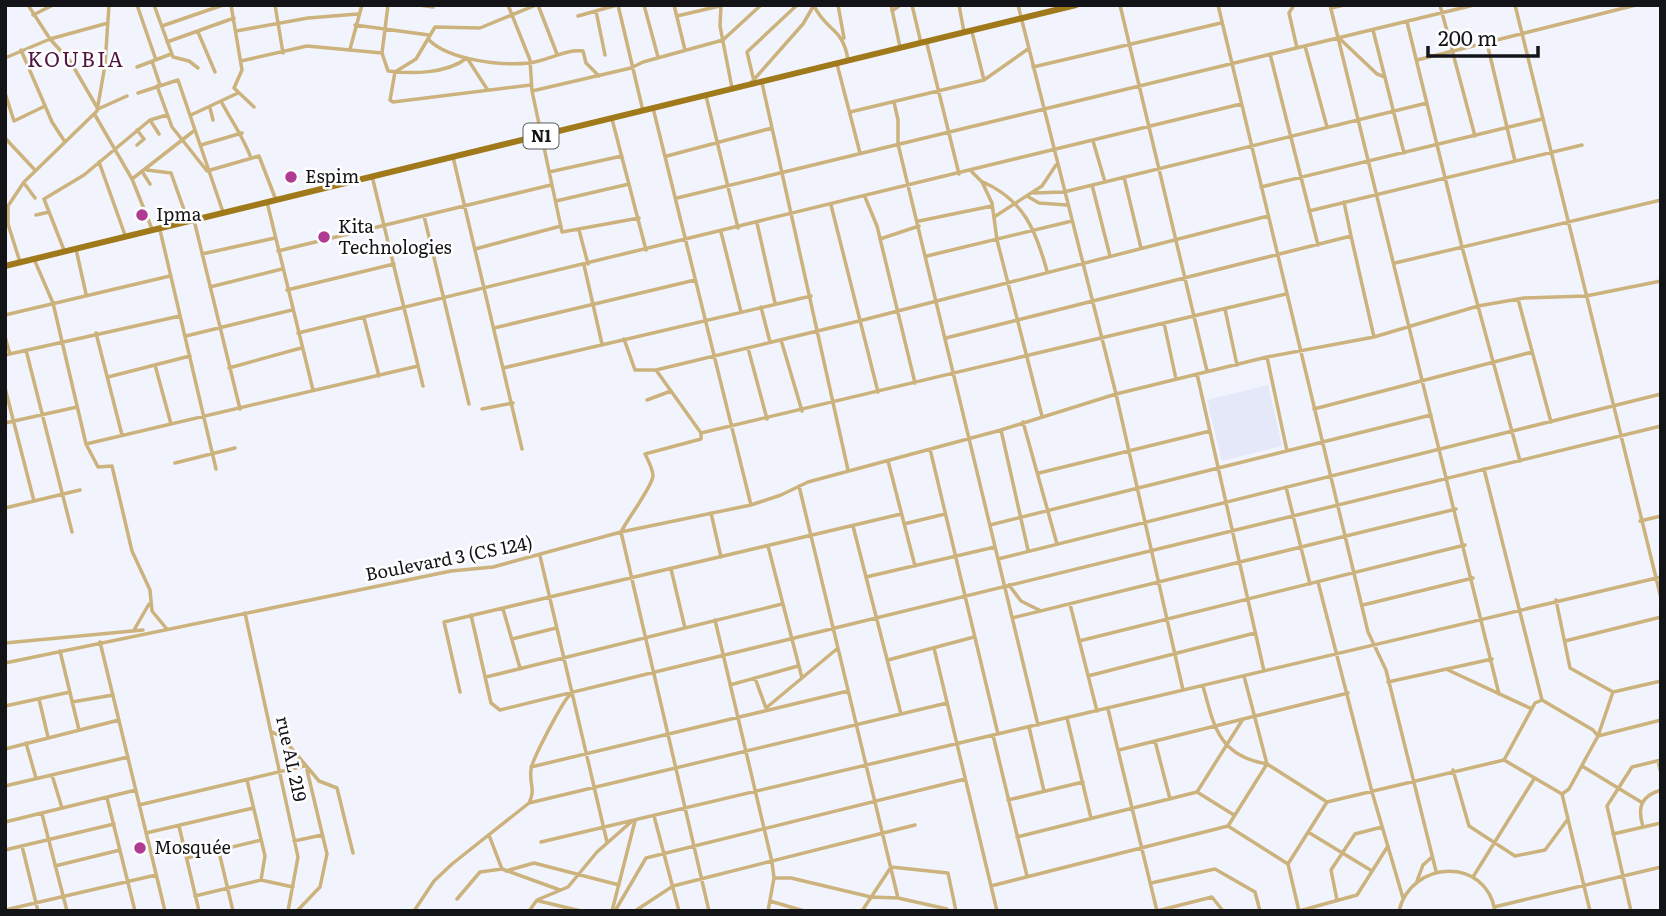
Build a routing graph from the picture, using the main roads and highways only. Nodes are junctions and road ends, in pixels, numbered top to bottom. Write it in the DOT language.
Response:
graph roads {
  1 [pos="1076,5"];
  2 [pos="1053,8"];
  3 [pos="5,266"];
  1 -- 2 [label="main road, N1"];
  2 -- 3 [label="main road, N1"];
}
